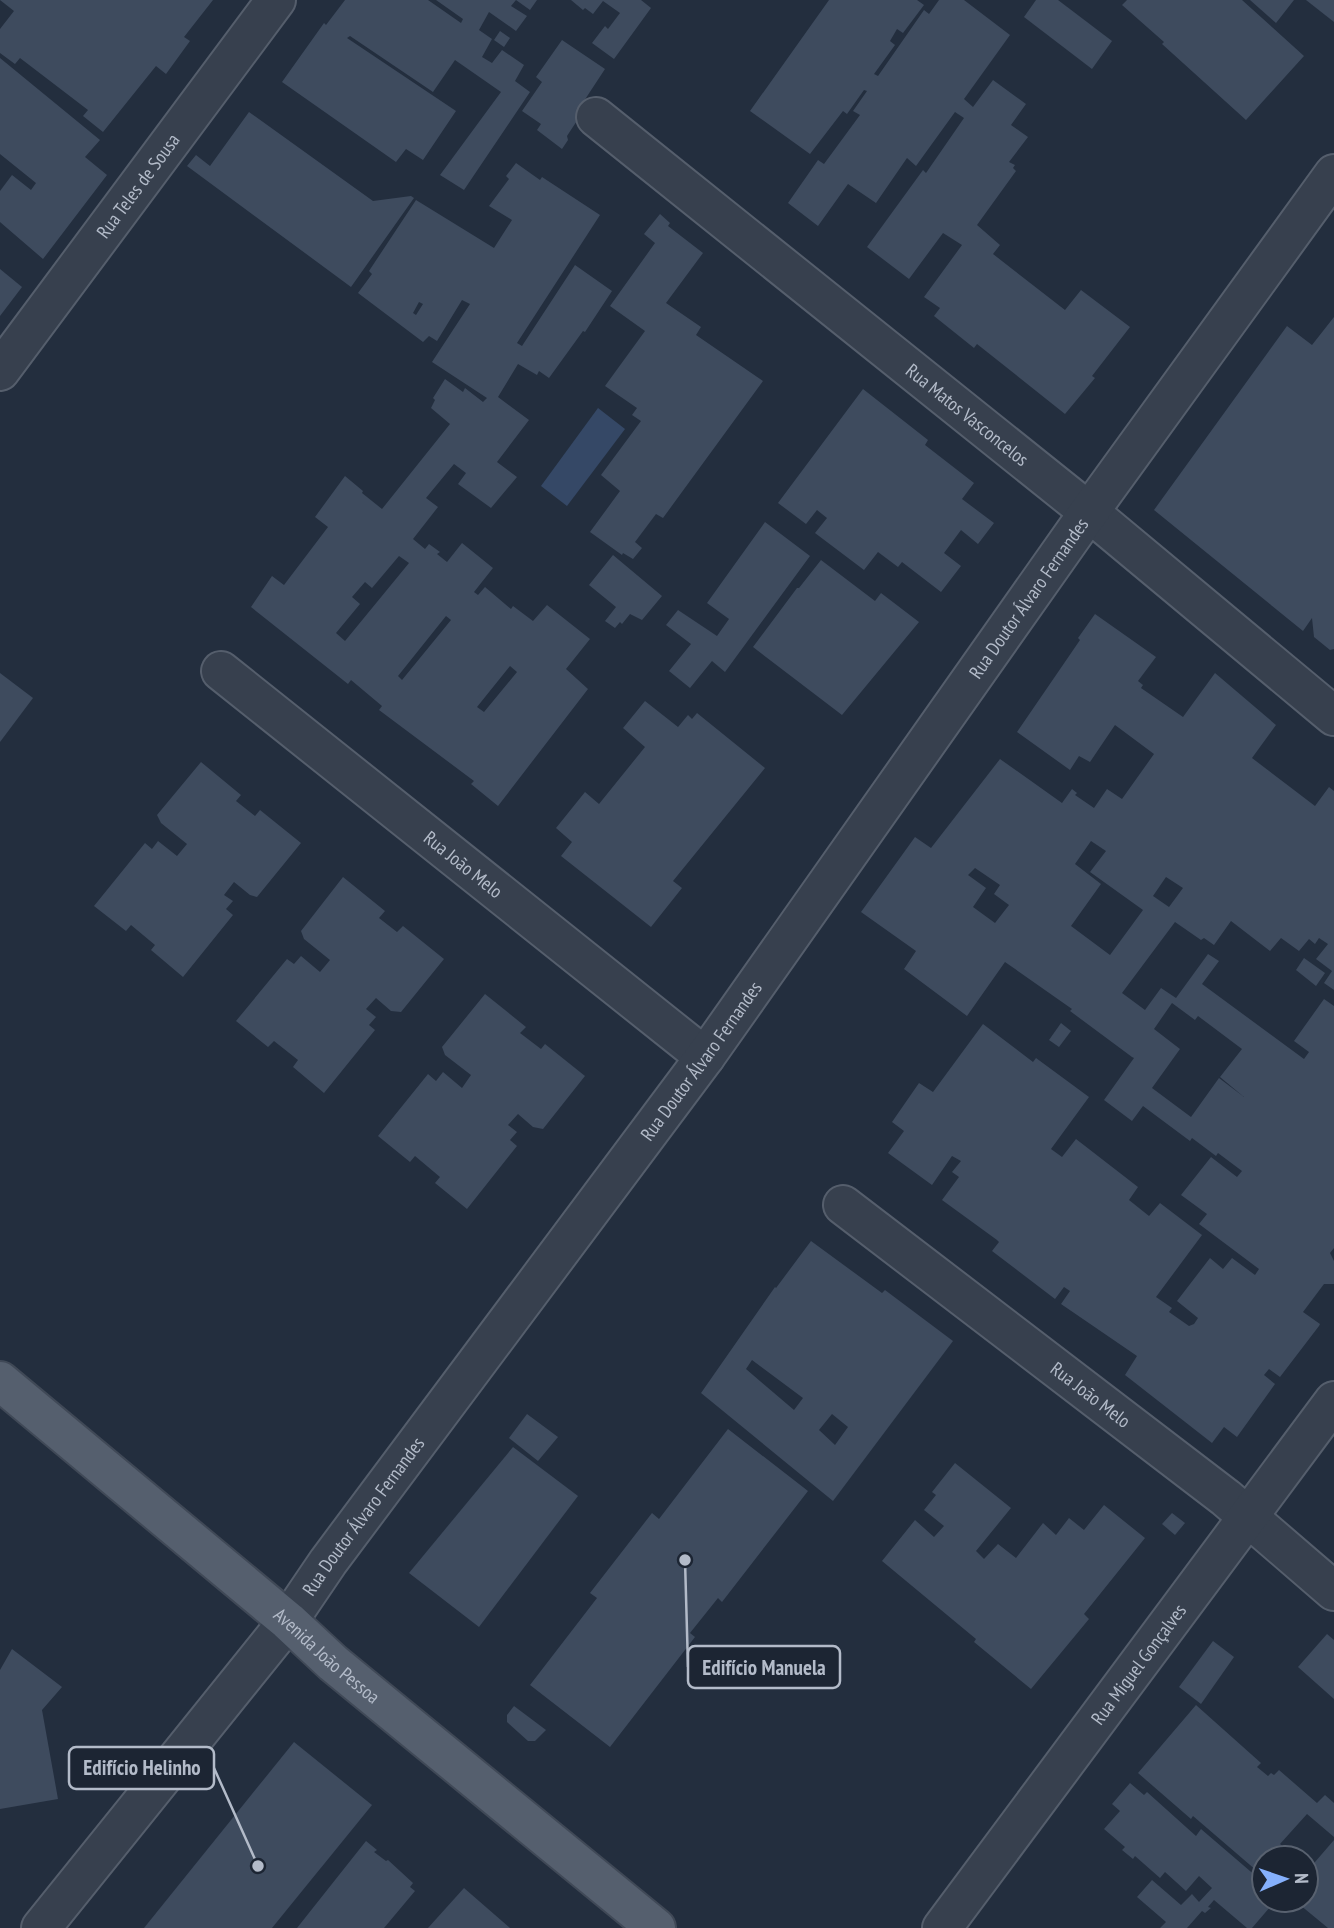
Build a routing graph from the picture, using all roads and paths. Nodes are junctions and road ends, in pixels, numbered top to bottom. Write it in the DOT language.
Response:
graph roads {
  1 [pos="276,0"];
  2 [pos="596,117"];
  3 [pos="1334,174"];
  4 [pos="0,371"];
  5 [pos="1089,512"];
  6 [pos="221,671"];
  7 [pos="1334,716"];
  8 [pos="705,1057"];
  9 [pos="843,1205"];
  10 [pos="0,1381"];
  11 [pos="1334,1401"];
  12 [pos="1248,1515"];
  13 [pos="1334,1591"];
  14 [pos="288,1621"];
  15 [pos="41,1928"];
  16 [pos="656,1928"];
  17 [pos="942,1928"];
  1 -- 4 [label="street, Rua Teles de Sousa"];
  2 -- 5 [label="street, Rua Matos Vasconcelos"];
  3 -- 5 [label="street, Rua Doutor Álvaro Fernandes"];
  5 -- 7 [label="street, Rua Matos Vasconcelos"];
  5 -- 8 [label="street, Rua Doutor Álvaro Fernandes"];
  6 -- 8 [label="street, Rua João Melo"];
  8 -- 14 [label="street, Rua Doutor Álvaro Fernandes"];
  9 -- 12 [label="street, Rua João Melo"];
  10 -- 14 [label="main road, Avenida João Pessoa"];
  11 -- 12 [label="street, Rua Miguel Gonçalves"];
  12 -- 13 [label="street, Rua João Melo"];
  12 -- 17 [label="street, Rua Miguel Gonçalves"];
  14 -- 15 [label="street, Rua Doutor Álvaro Fernandes"];
  14 -- 16 [label="main road, Avenida João Pessoa"];
}
